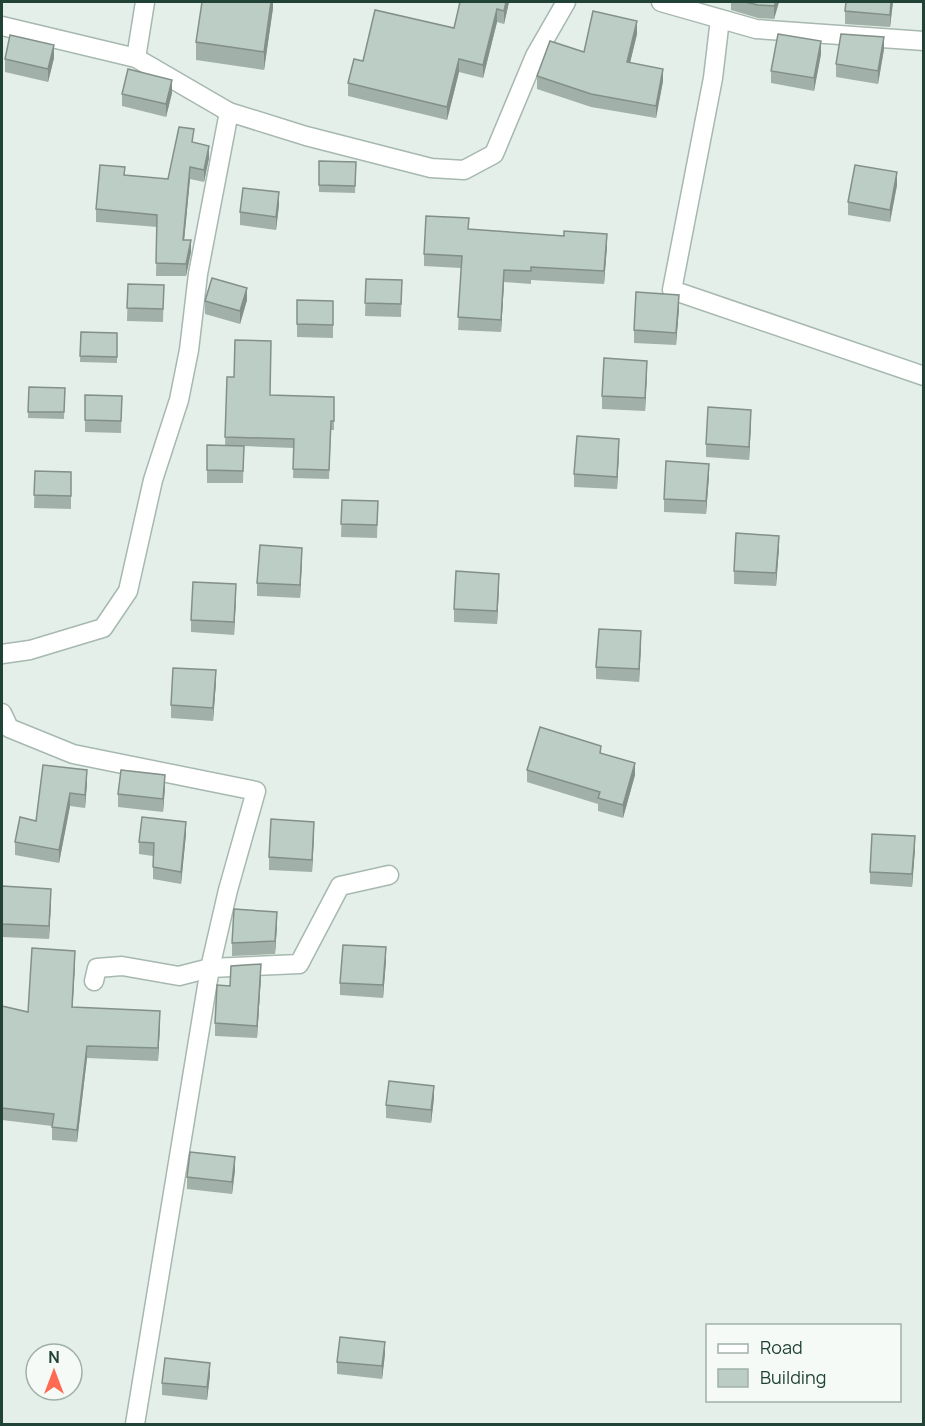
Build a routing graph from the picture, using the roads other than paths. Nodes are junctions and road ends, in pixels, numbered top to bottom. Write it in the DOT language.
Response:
graph roads {
  1 [pos="145,2"];
  2 [pos="566,2"];
  3 [pos="661,2"];
  4 [pos="720,18"];
  5 [pos="2,26"];
  6 [pos="924,41"];
  7 [pos="136,58"];
  8 [pos="229,112"];
  9 [pos="924,376"];
  10 [pos="2,654"];
  11 [pos="2,713"];
  12 [pos="389,875"];
  13 [pos="210,968"];
  14 [pos="94,981"];
  15 [pos="135,1425"];
  1 -- 7 [label="street"];
  2 -- 8 [label="street"];
  3 -- 4 [label="street"];
  4 -- 6 [label="street"];
  4 -- 9 [label="street"];
  5 -- 7 [label="street"];
  7 -- 8 [label="street"];
  8 -- 10 [label="street"];
  11 -- 13 [label="street"];
  12 -- 13 [label="street"];
  13 -- 14 [label="street"];
  13 -- 15 [label="street"];
}
